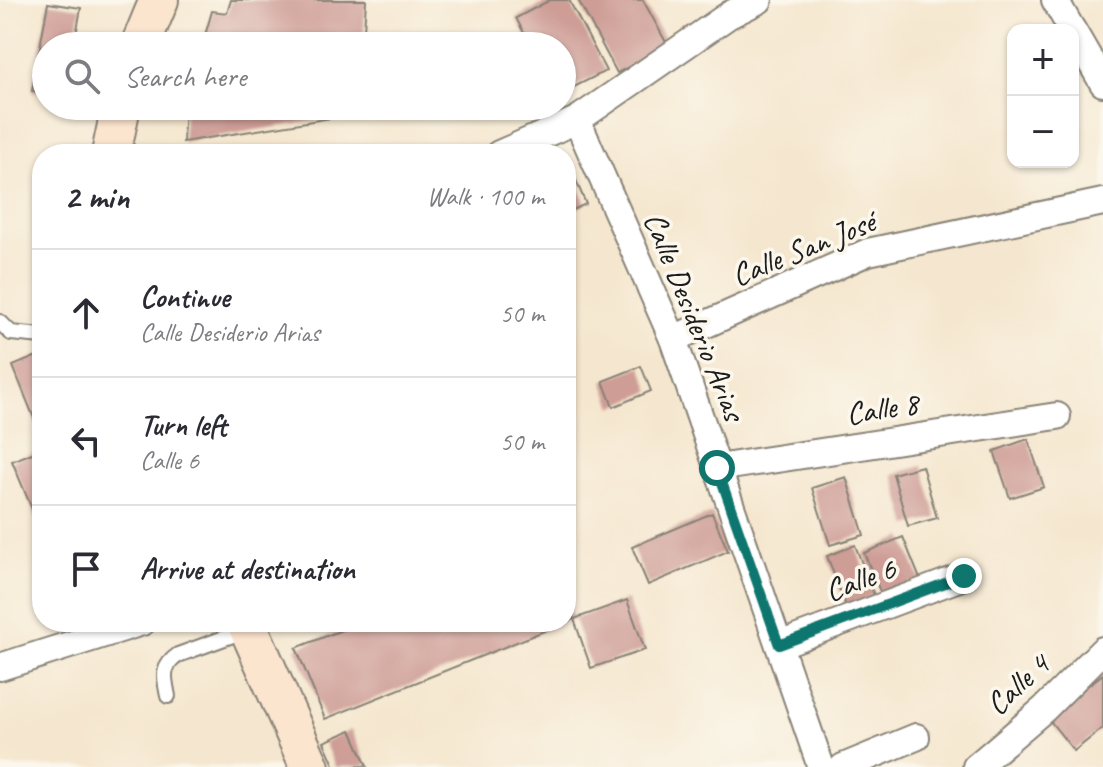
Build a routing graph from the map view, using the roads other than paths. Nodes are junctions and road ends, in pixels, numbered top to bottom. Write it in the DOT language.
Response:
graph roads {
  1 [pos="159,0"];
  2 [pos="759,0"];
  3 [pos="1055,0"];
  4 [pos="1069,24"];
  5 [pos="146,32"];
  6 [pos="1079,41"];
  7 [pos="1103,83"];
  8 [pos="118,120"];
  9 [pos="577,120"];
  10 [pos="113,144"];
  11 [pos="522,144"];
  12 [pos="1103,202"];
  13 [pos="0,322"];
  14 [pos="32,335"];
  15 [pos="673,339"];
  16 [pos="1057,416"];
  17 [pos="717,468"];
  18 [pos="964,576"];
  19 [pos="110,632"];
  20 [pos="232,632"];
  21 [pos="251,632"];
  22 [pos="779,645"];
  23 [pos="1103,650"];
  24 [pos="0,667"];
  25 [pos="168,696"];
  26 [pos="916,737"];
  27 [pos="310,767"];
  28 [pos="821,767"];
  29 [pos="843,767"];
  30 [pos="976,767"];
  1 -- 5 [label="main road"];
  2 -- 9 [label="street"];
  3 -- 4 [label="street"];
  6 -- 7 [label="street"];
  8 -- 10 [label="main road"];
  9 -- 11 [label="street"];
  9 -- 15 [label="street, Calle Desiderio Arias"];
  12 -- 15 [label="street, Calle San José"];
  13 -- 14 [label="lane"];
  15 -- 17 [label="street, Calle Desiderio Arias"];
  16 -- 17 [label="street, Calle 8"];
  17 -- 22 [label="street, Calle Desiderio Arias"];
  18 -- 22 [label="street, Calle 6"];
  19 -- 24 [label="street"];
  20 -- 25 [label="lane"];
  21 -- 27 [label="main road"];
  22 -- 28 [label="street, Calle Desiderio Arias"];
  23 -- 30 [label="street, Calle 4"];
  26 -- 29 [label="street"];
}
